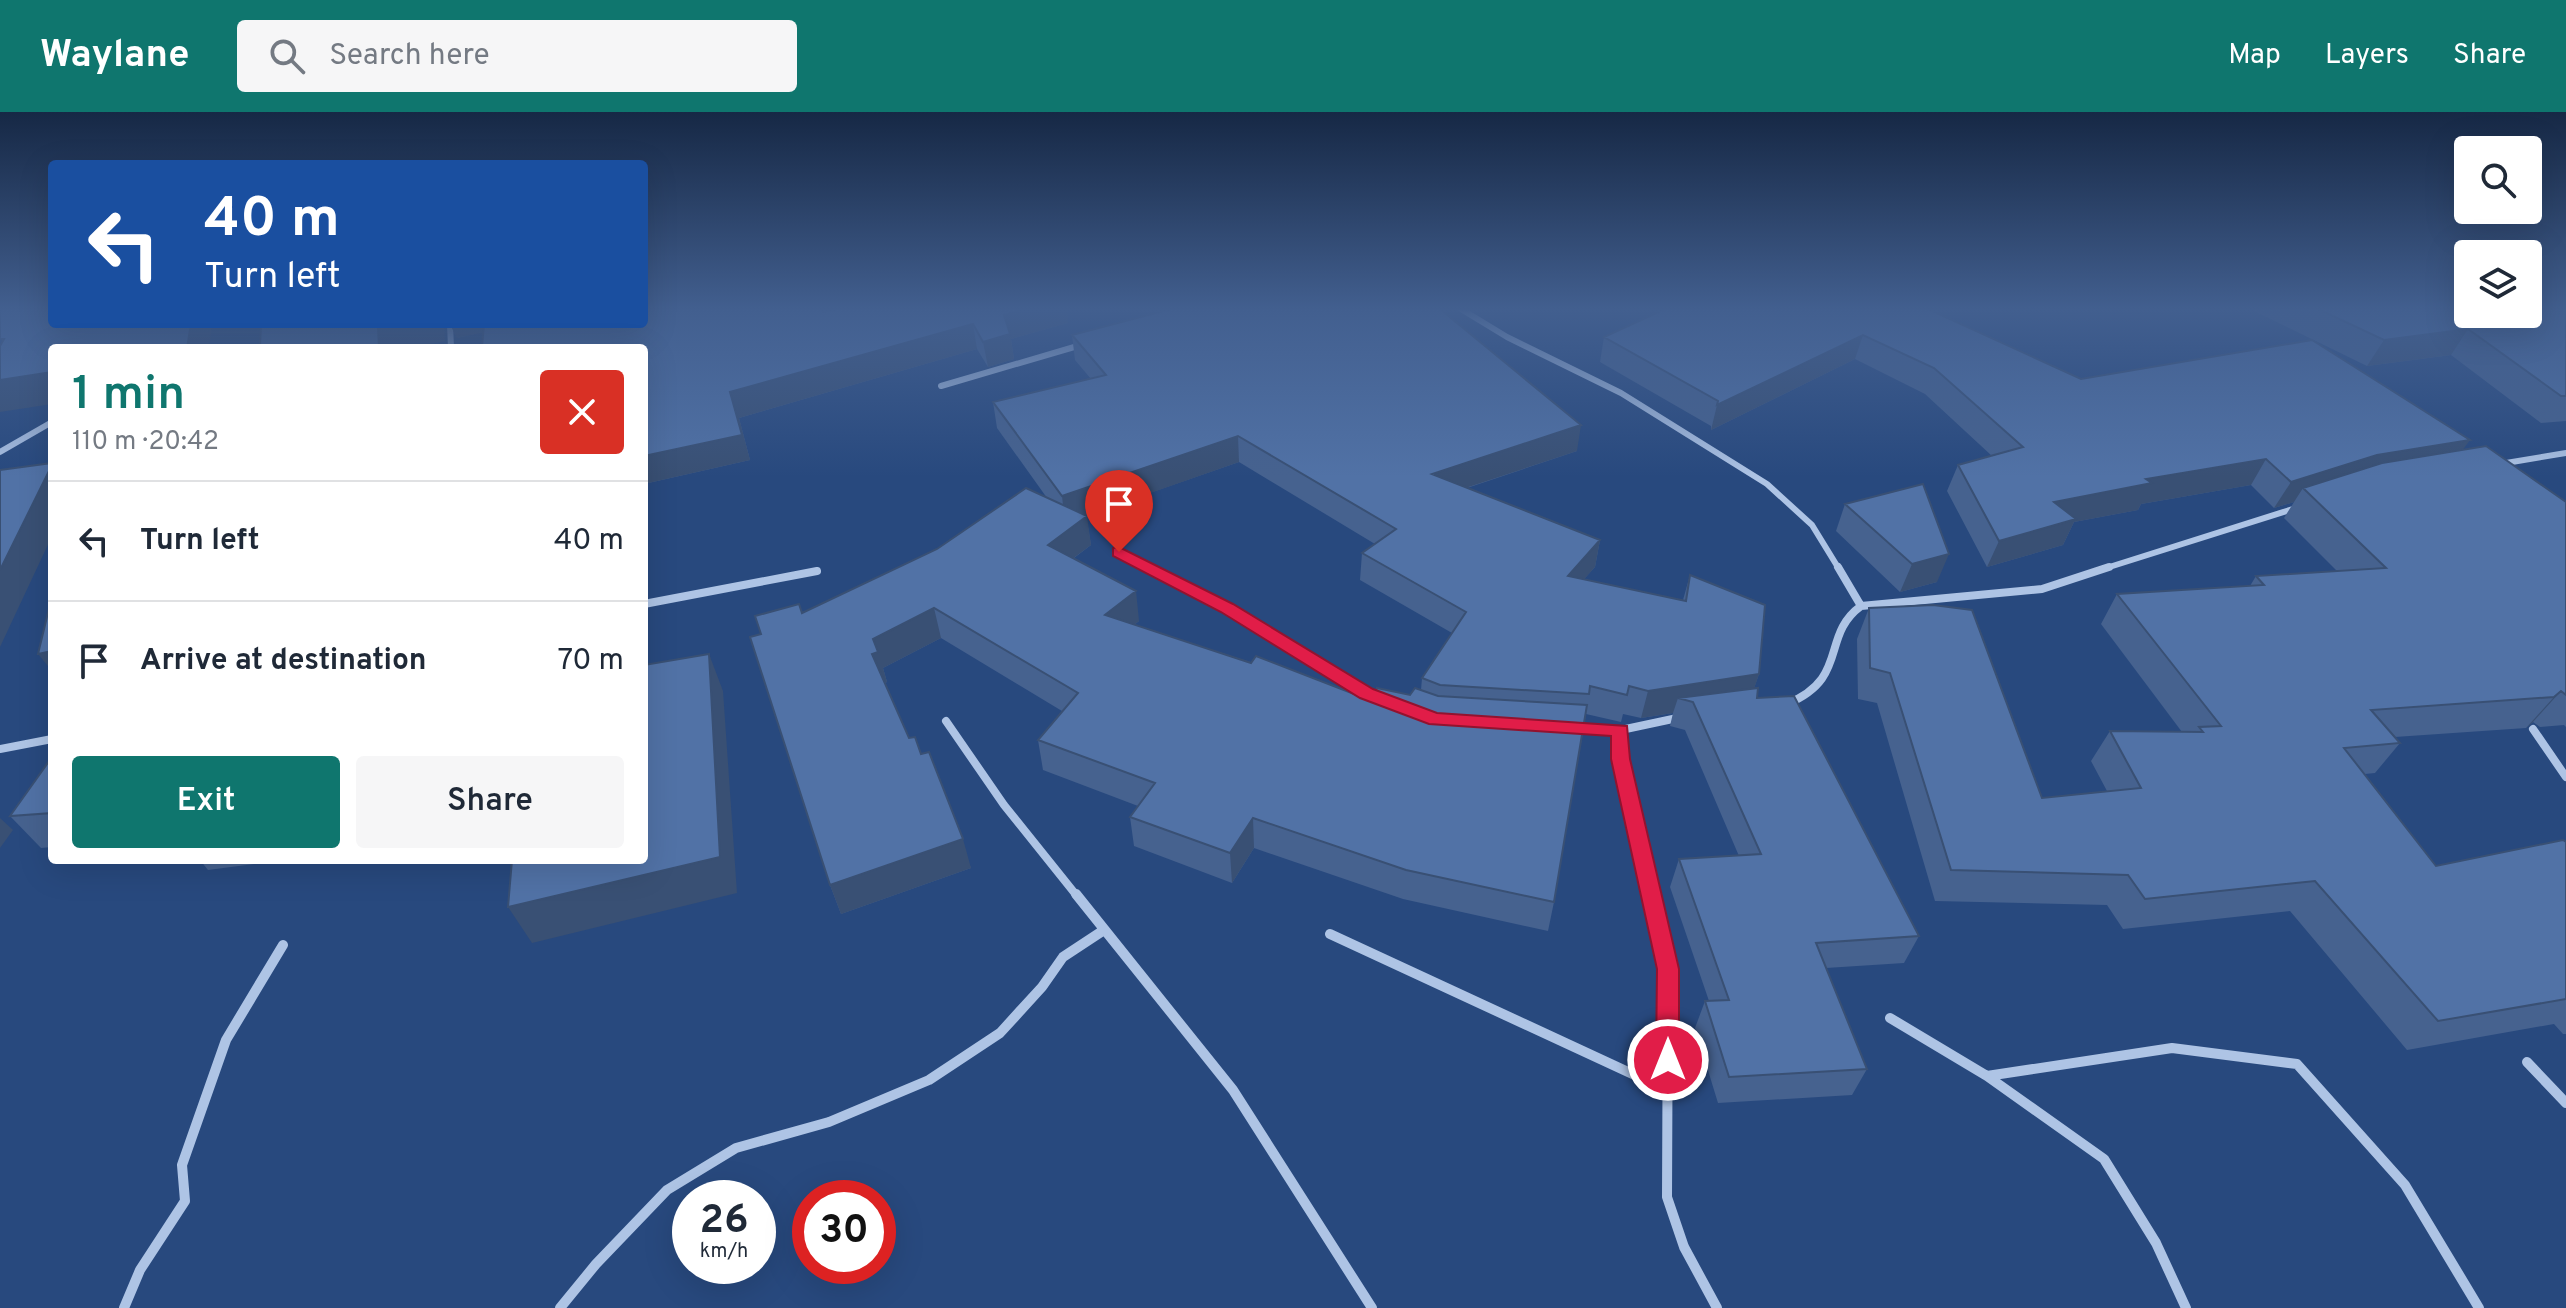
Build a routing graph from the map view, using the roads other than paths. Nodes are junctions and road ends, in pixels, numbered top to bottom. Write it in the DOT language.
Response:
graph roads {
  1 [pos="1015,365"];
  2 [pos="1564,365"];
  3 [pos="941,386"];
  4 [pos="48,424"];
  5 [pos="0,452"];
  6 [pos="2566,453"];
  7 [pos="2492,465"];
  8 [pos="2303,506"];
  9 [pos="1119,552"];
  10 [pos="817,571"];
  11 [pos="648,603"];
  12 [pos="1861,606"];
  13 [pos="1394,704"];
  14 [pos="1770,706"];
  15 [pos="1699,715"];
  16 [pos="946,721"];
  17 [pos="1563,727"];
  18 [pos="2533,729"];
  19 [pos="1621,730"];
  20 [pos="48,740"];
  21 [pos="0,749"];
  22 [pos="2566,777"];
  23 [pos="1104,930"];
  24 [pos="1330,934"];
  25 [pos="283,945"];
  26 [pos="1890,1018"];
  27 [pos="2527,1062"];
  28 [pos="1987,1076"];
  29 [pos="1667,1090"];
  30 [pos="2566,1103"];
  31 [pos="124,1308"];
  32 [pos="560,1308"];
  33 [pos="1372,1308"];
  34 [pos="1717,1308"];
  35 [pos="2186,1308"];
  36 [pos="2479,1308"];
  1 -- 3 [label="street"];
  2 -- 12 [label="street"];
  4 -- 5 [label="street"];
  6 -- 7 [label="street"];
  8 -- 12 [label="street"];
  9 -- 13 [label="street"];
  10 -- 11 [label="street"];
  12 -- 14 [label="street"];
  15 -- 19 [label="street"];
  16 -- 23 [label="street"];
  17 -- 19 [label="street"];
  18 -- 22 [label="street"];
  19 -- 29 [label="street"];
  20 -- 21 [label="street"];
  23 -- 32 [label="street"];
  23 -- 33 [label="street"];
  24 -- 29 [label="street"];
  25 -- 31 [label="street"];
  26 -- 28 [label="street"];
  27 -- 30 [label="street"];
  28 -- 35 [label="street"];
  28 -- 36 [label="street"];
  29 -- 34 [label="street"];
}
